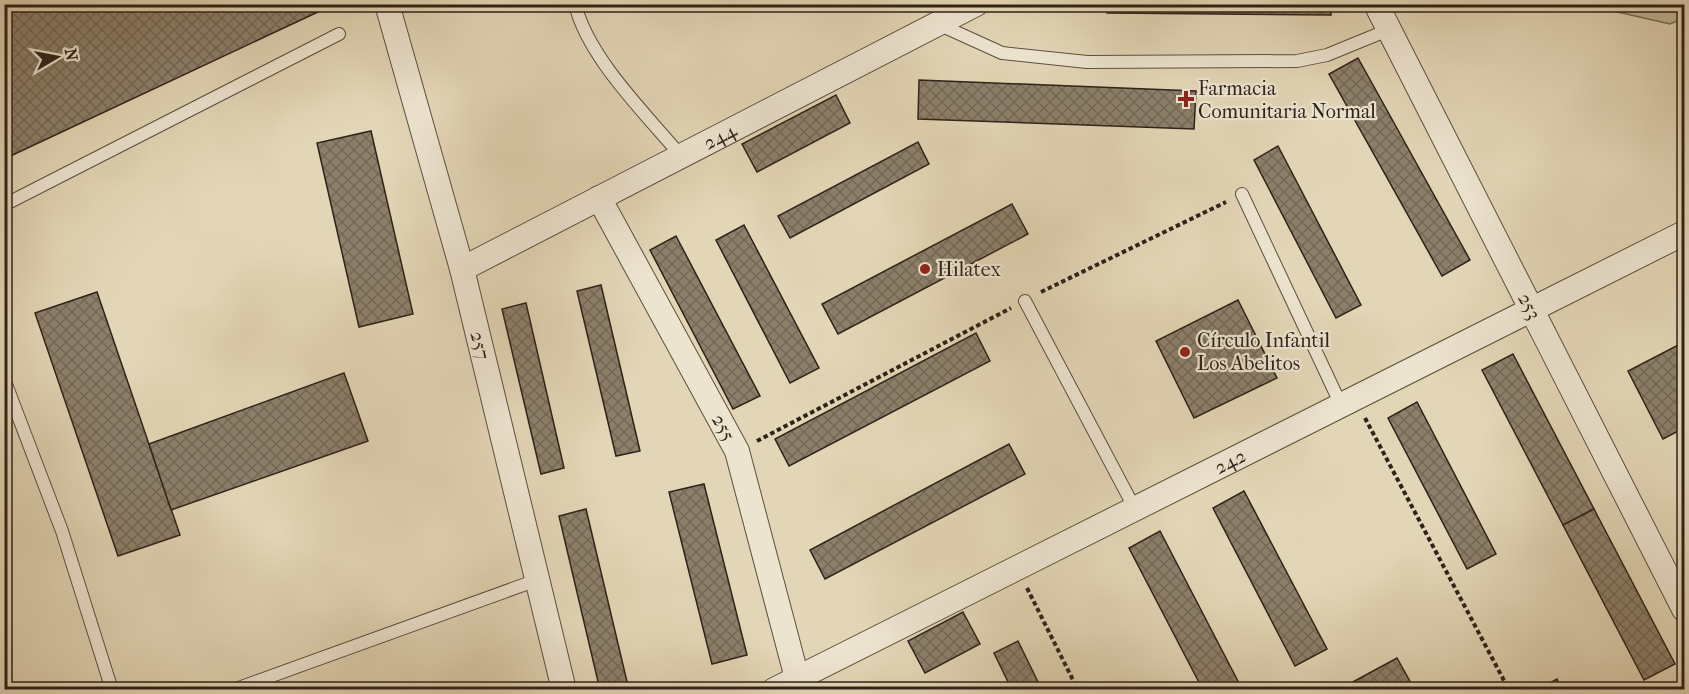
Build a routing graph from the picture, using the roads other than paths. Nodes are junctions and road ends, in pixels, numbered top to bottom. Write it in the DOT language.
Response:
graph roads {
  1 [pos="387,4"];
  2 [pos="575,4"];
  3 [pos="976,4"];
  4 [pos="1376,4"];
  5 [pos="938,24"];
  6 [pos="1388,30"];
  7 [pos="339,34"];
  8 [pos="681,156"];
  9 [pos="1242,194"];
  10 [pos="599,198"];
  11 [pos="4,205"];
  12 [pos="1684,233"];
  13 [pos="462,269"];
  14 [pos="1025,301"];
  15 [pos="1532,310"];
  16 [pos="4,379"];
  17 [pos="1348,402"];
  18 [pos="1135,508"];
  19 [pos="537,580"];
  20 [pos="1684,609"];
  21 [pos="797,678"];
  22 [pos="234,689"];
  23 [pos="112,690"];
  24 [pos="564,690"];
  25 [pos="774,690"];
  1 -- 13 [label="street, 257"];
  2 -- 8 [label="lane"];
  3 -- 5 [label="street, 244"];
  4 -- 6 [label="street, 253"];
  5 -- 6 [label="lane"];
  5 -- 8 [label="street, 244"];
  6 -- 15 [label="street, 253"];
  7 -- 11 [label="lane"];
  8 -- 10 [label="street, 244"];
  9 -- 17 [label="lane"];
  10 -- 13 [label="street, 244"];
  10 -- 21 [label="street, 255"];
  12 -- 15 [label="street, 242"];
  13 -- 19 [label="street, 257"];
  14 -- 18 [label="lane"];
  15 -- 17 [label="street, 242"];
  15 -- 20 [label="street, 253"];
  16 -- 23 [label="lane"];
  17 -- 18 [label="street, 242"];
  18 -- 21 [label="street, 242"];
  19 -- 22 [label="lane"];
  19 -- 24 [label="street, 257"];
  21 -- 25 [label="street, 242"];
}
